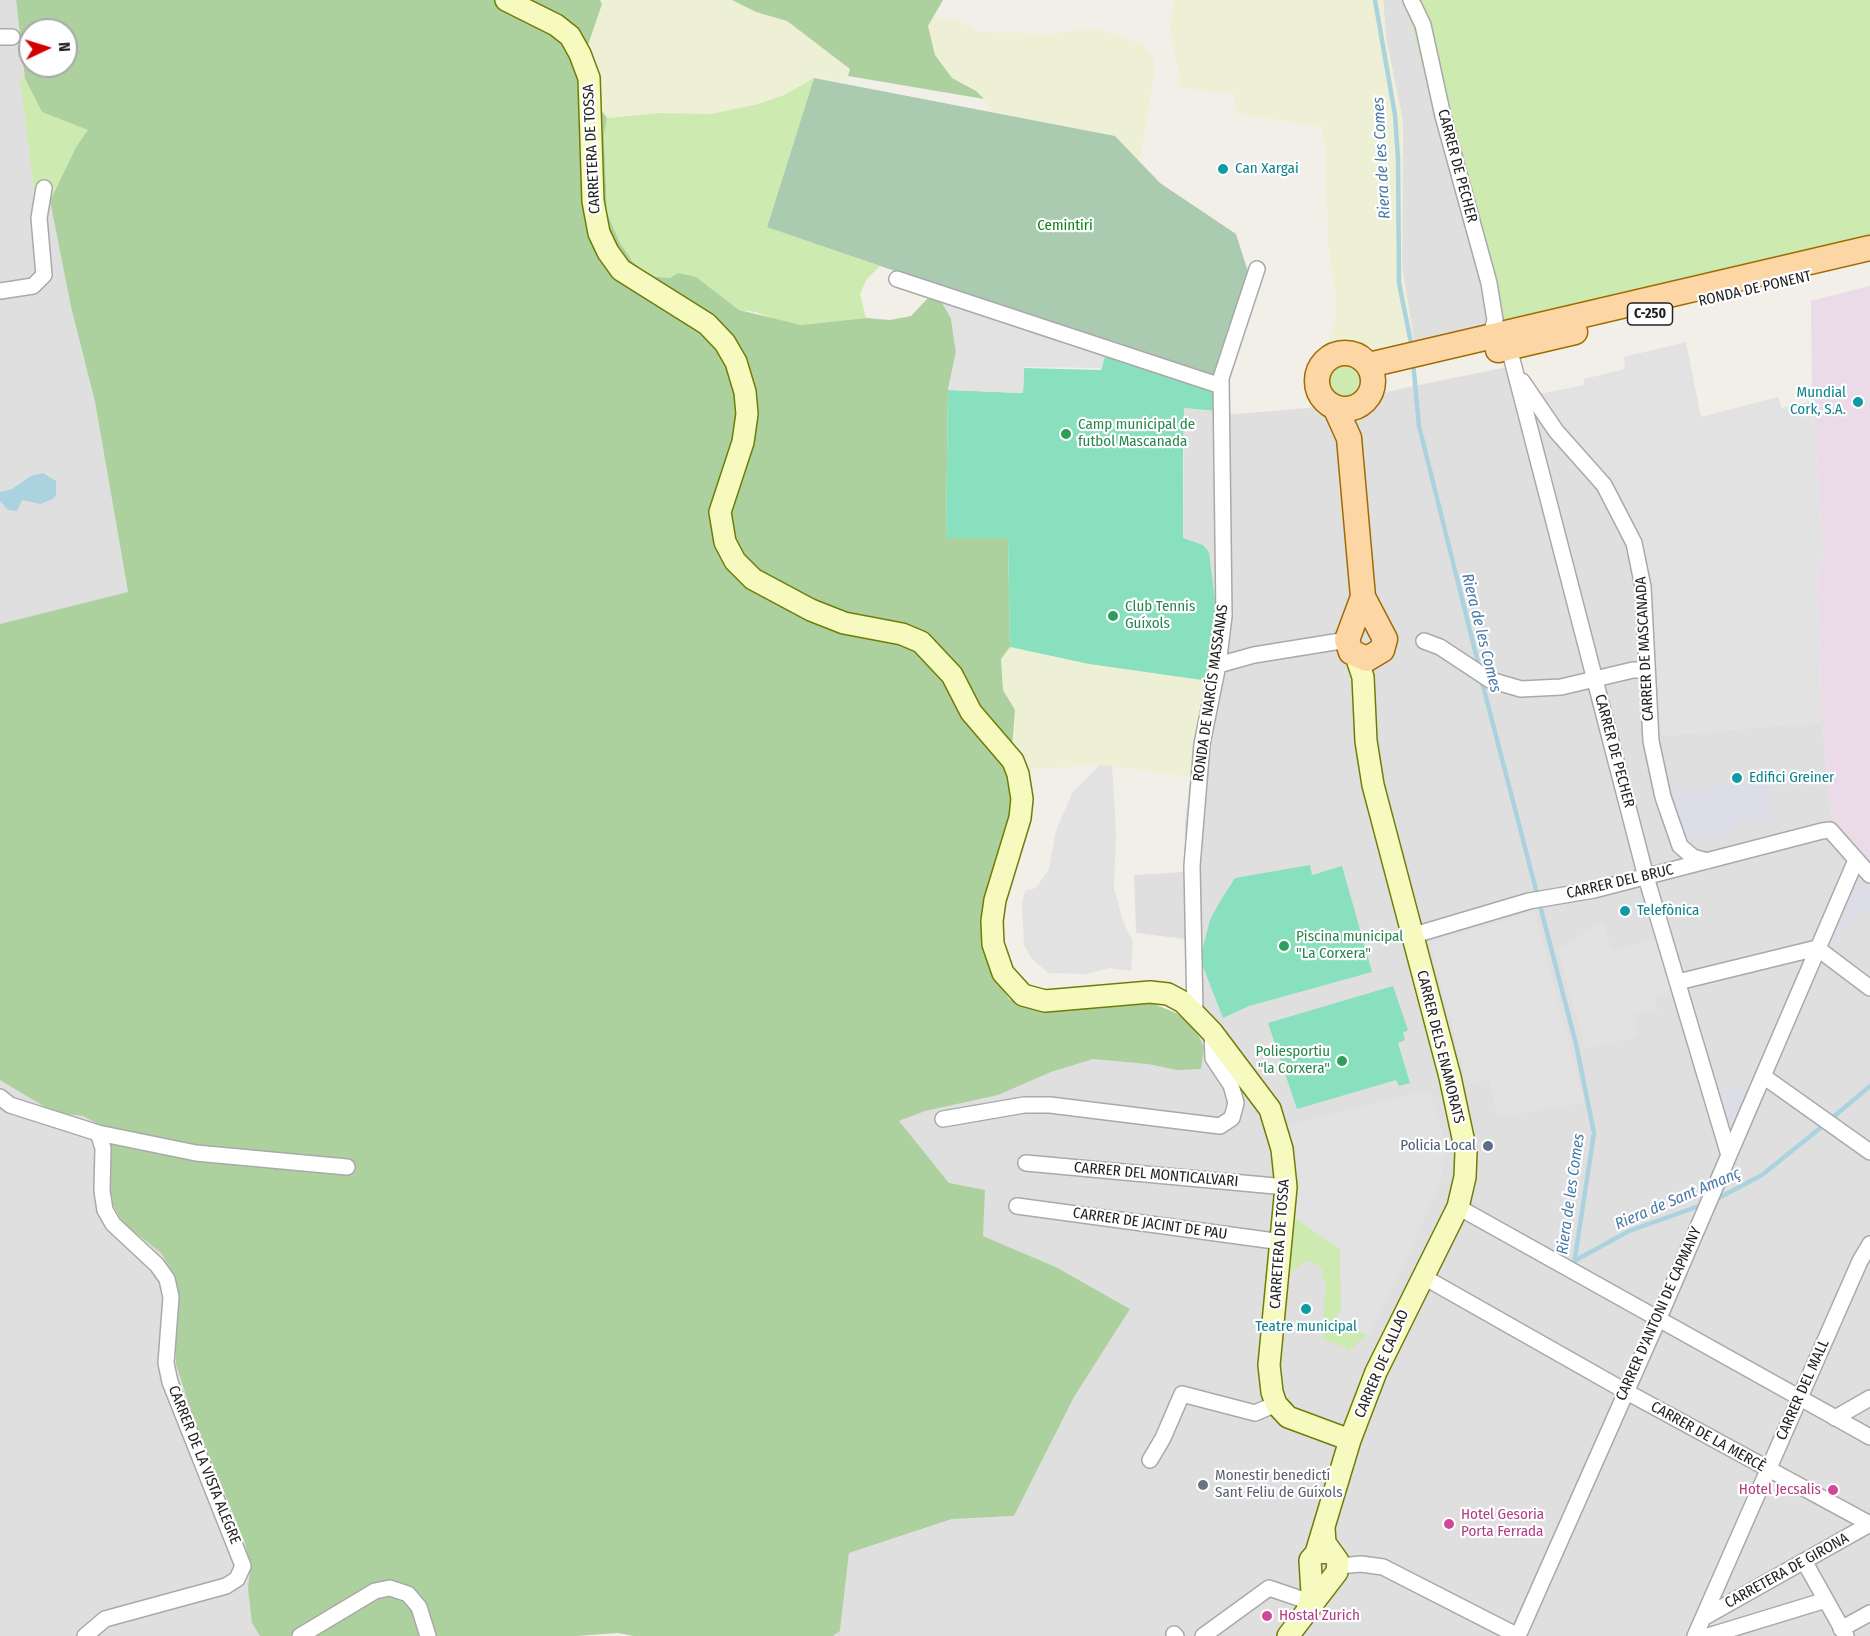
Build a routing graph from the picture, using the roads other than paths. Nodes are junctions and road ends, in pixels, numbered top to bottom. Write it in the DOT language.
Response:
graph roads {
  1 [pos="506,0"];
  2 [pos="1411,0"];
  3 [pos="44,188"];
  4 [pos="1870,248"];
  5 [pos="1870,263"];
  6 [pos="1257,270"];
  7 [pos="897,279"];
  8 [pos="0,291"];
  9 [pos="1502,338"];
  10 [pos="1371,373"];
  11 [pos="1221,386"];
  12 [pos="1361,404"];
  13 [pos="1335,407"];
  14 [pos="1349,438"];
  15 [pos="1424,641"];
  16 [pos="1361,647"];
  17 [pos="1218,665"];
  18 [pos="1647,670"];
  19 [pos="1595,679"];
  20 [pos="1856,860"];
  21 [pos="1707,861"];
  22 [pos="1870,875"];
  23 [pos="1646,877"];
  24 [pos="1411,936"];
  25 [pos="1817,948"];
  26 [pos="1678,982"];
  27 [pos="1870,988"];
  28 [pos="1195,1013"];
  29 [pos="1212,1032"];
  30 [pos="1763,1076"];
  31 [pos="0,1097"];
  32 [pos="943,1119"];
  33 [pos="98,1133"];
  34 [pos="1728,1152"];
  35 [pos="1870,1152"];
  36 [pos="1026,1163"];
  37 [pos="347,1167"];
  38 [pos="1286,1187"];
  39 [pos="1017,1206"];
  40 [pos="1458,1207"];
  41 [pos="1282,1242"];
  42 [pos="1870,1244"];
  43 [pos="1422,1276"];
  44 [pos="1658,1320"];
  45 [pos="1625,1391"];
  46 [pos="1799,1398"];
  47 [pos="1870,1398"];
  48 [pos="1276,1404"];
  49 [pos="1835,1418"];
  50 [pos="1870,1437"];
  51 [pos="1350,1440"];
  52 [pos="1150,1460"];
  53 [pos="1768,1470"];
  54 [pos="1870,1524"];
  55 [pos="1804,1561"];
  56 [pos="1326,1565"];
  57 [pos="1826,1600"];
  58 [pos="1308,1608"];
  59 [pos="1870,1613"];
  60 [pos="1703,1618"];
  61 [pos="1843,1633"];
  62 [pos="85,1636"];
  63 [pos="300,1636"];
  64 [pos="428,1636"];
  65 [pos="1203,1636"];
  66 [pos="1288,1636"];
  67 [pos="1518,1636"];
  68 [pos="1695,1636"];
  69 [pos="1708,1636"];
  1 -- 28 [label="main road, CARRETERA DE TOSSA"];
  2 -- 9 [label="street, CARRER DE PECHER"];
  3 -- 8 [label="street"];
  4 -- 9 [label="main road, C-250"];
  5 -- 9 [label="main road, RONDA DE PONENT / C-250"];
  6 -- 11 [label="street, RONDA DE NARCÍS MASSANAS"];
  7 -- 11 [label="street"];
  9 -- 10 [label="main road, C-250"];
  9 -- 18 [label="street, CARRER DE MASCANADA"];
  9 -- 19 [label="street, CARRER DE PECHER"];
  10 -- 12 [label="main road"];
  10 -- 13 [label="main road"];
  11 -- 17 [label="street, RONDA DE NARCÍS MASSANAS"];
  12 -- 13 [label="main road"];
  12 -- 14 [label="main road"];
  13 -- 14 [label="main road"];
  14 -- 16 [label="main road"];
  15 -- 19 [label="street"];
  16 -- 17 [label="street"];
  16 -- 24 [label="main road, CARRER DELS ENAMORATS"];
  17 -- 28 [label="street, RONDA DE NARCÍS MASSANAS"];
  18 -- 19 [label="street"];
  18 -- 21 [label="street, CARRER DE MASCANADA"];
  19 -- 23 [label="street, CARRER DE PECHER"];
  20 -- 21 [label="street, CARRER DEL BRUC"];
  20 -- 22 [label="street"];
  20 -- 25 [label="street, CARRER D'ANTONI DE CAPMANY"];
  21 -- 23 [label="street, CARRER DEL BRUC"];
  23 -- 24 [label="street, CARRER DEL BRUC"];
  23 -- 26 [label="street, CARRER DE PECHER"];
  24 -- 40 [label="main road, CARRER DELS ENAMORATS"];
  25 -- 26 [label="street"];
  25 -- 27 [label="street"];
  25 -- 30 [label="street, CARRER D'ANTONI DE CAPMANY"];
  26 -- 34 [label="street, CARRER DE PECHER"];
  28 -- 29 [label="main road, CARRETERA DE TOSSA"];
  29 -- 32 [label="street"];
  29 -- 38 [label="main road, CARRETERA DE TOSSA"];
  30 -- 34 [label="street, CARRER D'ANTONI DE CAPMANY"];
  30 -- 35 [label="street"];
  31 -- 33 [label="street"];
  33 -- 37 [label="street"];
  33 -- 62 [label="street, CARRER DE LA VISTA ALEGRE"];
  34 -- 44 [label="street, CARRER D'ANTONI DE CAPMANY"];
  36 -- 38 [label="street, CARRER DEL MONTICALVARI"];
  38 -- 41 [label="main road, CARRETERA DE TOSSA"];
  39 -- 41 [label="street, CARRER DE JACINT DE PAU"];
  40 -- 43 [label="main road, CARRER DE CALLAO"];
  40 -- 44 [label="street"];
  41 -- 48 [label="main road, CARRETERA DE TOSSA"];
  42 -- 46 [label="street, CARRER DEL MALL"];
  43 -- 45 [label="street, CARRER DE LA MERCÈ"];
  43 -- 51 [label="main road, CARRER DE CALLAO"];
  44 -- 45 [label="street, CARRER D'ANTONI DE CAPMANY"];
  44 -- 46 [label="street"];
  45 -- 53 [label="street, CARRER DE LA MERCÈ"];
  45 -- 67 [label="street, CARRER D'ANTONI DE CAPMANY"];
  46 -- 49 [label="street"];
  46 -- 53 [label="street, CARRER DEL MALL"];
  47 -- 49 [label="street"];
  48 -- 51 [label="main road"];
  48 -- 52 [label="street"];
  49 -- 50 [label="street"];
  51 -- 56 [label="main road, CARRER DE CALLAO"];
  53 -- 54 [label="street, CARRER DE LA MERCÈ"];
  53 -- 60 [label="street, CARRER DEL MALL"];
  54 -- 55 [label="street, CARRETERA DE GIRONA"];
  55 -- 57 [label="street"];
  55 -- 60 [label="street, CARRETERA DE GIRONA"];
  56 -- 58 [label="main road"];
  56 -- 67 [label="street"];
  57 -- 61 [label="street"];
  57 -- 69 [label="street"];
  58 -- 65 [label="street"];
  58 -- 66 [label="main road"];
  59 -- 61 [label="street"];
  60 -- 68 [label="street, CARRER DEL MALL"];
  63 -- 64 [label="street"];
}
